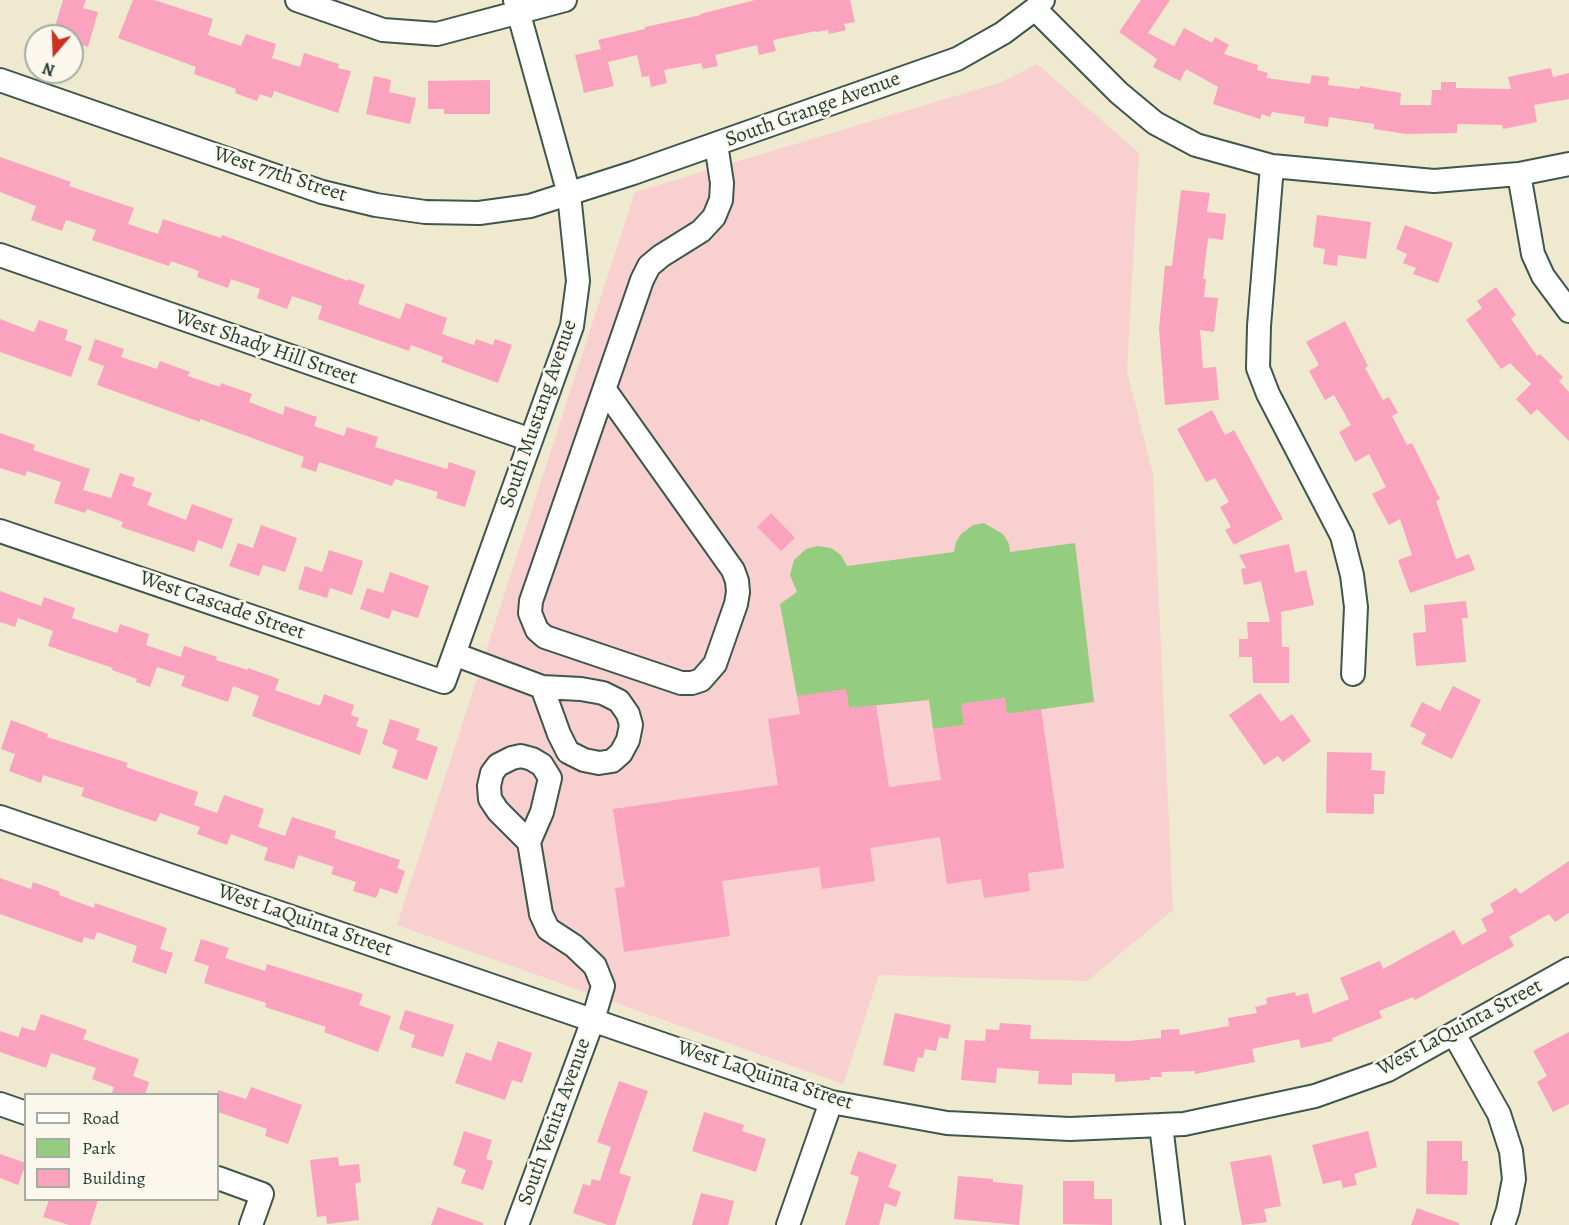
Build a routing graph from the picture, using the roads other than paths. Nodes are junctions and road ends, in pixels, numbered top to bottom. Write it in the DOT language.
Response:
graph roads {
  1 [pos="297,0"];
  2 [pos="565,0"];
  3 [pos="1039,4"];
  4 [pos="517,6"];
  5 [pos="0,80"];
  6 [pos="716,144"];
  7 [pos="1569,164"];
  8 [pos="1272,166"];
  9 [pos="1519,174"];
  10 [pos="569,194"];
  11 [pos="0,255"];
  12 [pos="1569,311"];
  13 [pos="605,390"];
  14 [pos="531,440"];
  15 [pos="0,531"];
  16 [pos="454,654"];
  17 [pos="1353,674"];
  18 [pos="444,682"];
  19 [pos="542,687"];
  20 [pos="0,817"];
  21 [pos="529,842"];
  22 [pos="1569,969"];
  23 [pos="593,1020"];
  24 [pos="1454,1034"];
  25 [pos="831,1102"];
  26 [pos="0,1104"];
  27 [pos="24,1112"];
  28 [pos="1161,1125"];
  29 [pos="219,1179"];
  30 [pos="251,1225"];
  31 [pos="518,1225"];
  32 [pos="788,1225"];
  33 [pos="1173,1225"];
  34 [pos="1503,1225"];
  1 -- 4 [label="street"];
  2 -- 4 [label="street"];
  3 -- 6 [label="street, South Grange Avenue"];
  3 -- 8 [label="street"];
  4 -- 10 [label="street, South Mustang Avenue"];
  5 -- 10 [label="street, West 77th Street"];
  6 -- 10 [label="street, South Grange Avenue"];
  6 -- 13 [label="street"];
  7 -- 9 [label="street"];
  8 -- 9 [label="street"];
  8 -- 17 [label="street"];
  9 -- 12 [label="street"];
  10 -- 14 [label="street, South Mustang Avenue"];
  11 -- 14 [label="street, West Shady Hill Street"];
  13 -- 13 [label="street"];
  14 -- 16 [label="street, South Mustang Avenue"];
  15 -- 18 [label="street, West Cascade Street"];
  16 -- 18 [label="street, South Mustang Avenue"];
  16 -- 19 [label="street"];
  20 -- 23 [label="street, West LaQuinta Street"];
  21 -- 23 [label="street, South Venita Avenue"];
  22 -- 24 [label="street, West LaQuinta Street"];
  23 -- 25 [label="street, West LaQuinta Street"];
  23 -- 31 [label="street, South Venita Avenue"];
  24 -- 28 [label="street, West LaQuinta Street"];
  24 -- 34 [label="street"];
  25 -- 28 [label="street, West LaQuinta Street"];
  25 -- 32 [label="street"];
  26 -- 27 [label="street"];
  28 -- 33 [label="street"];
  29 -- 30 [label="street"];
}
